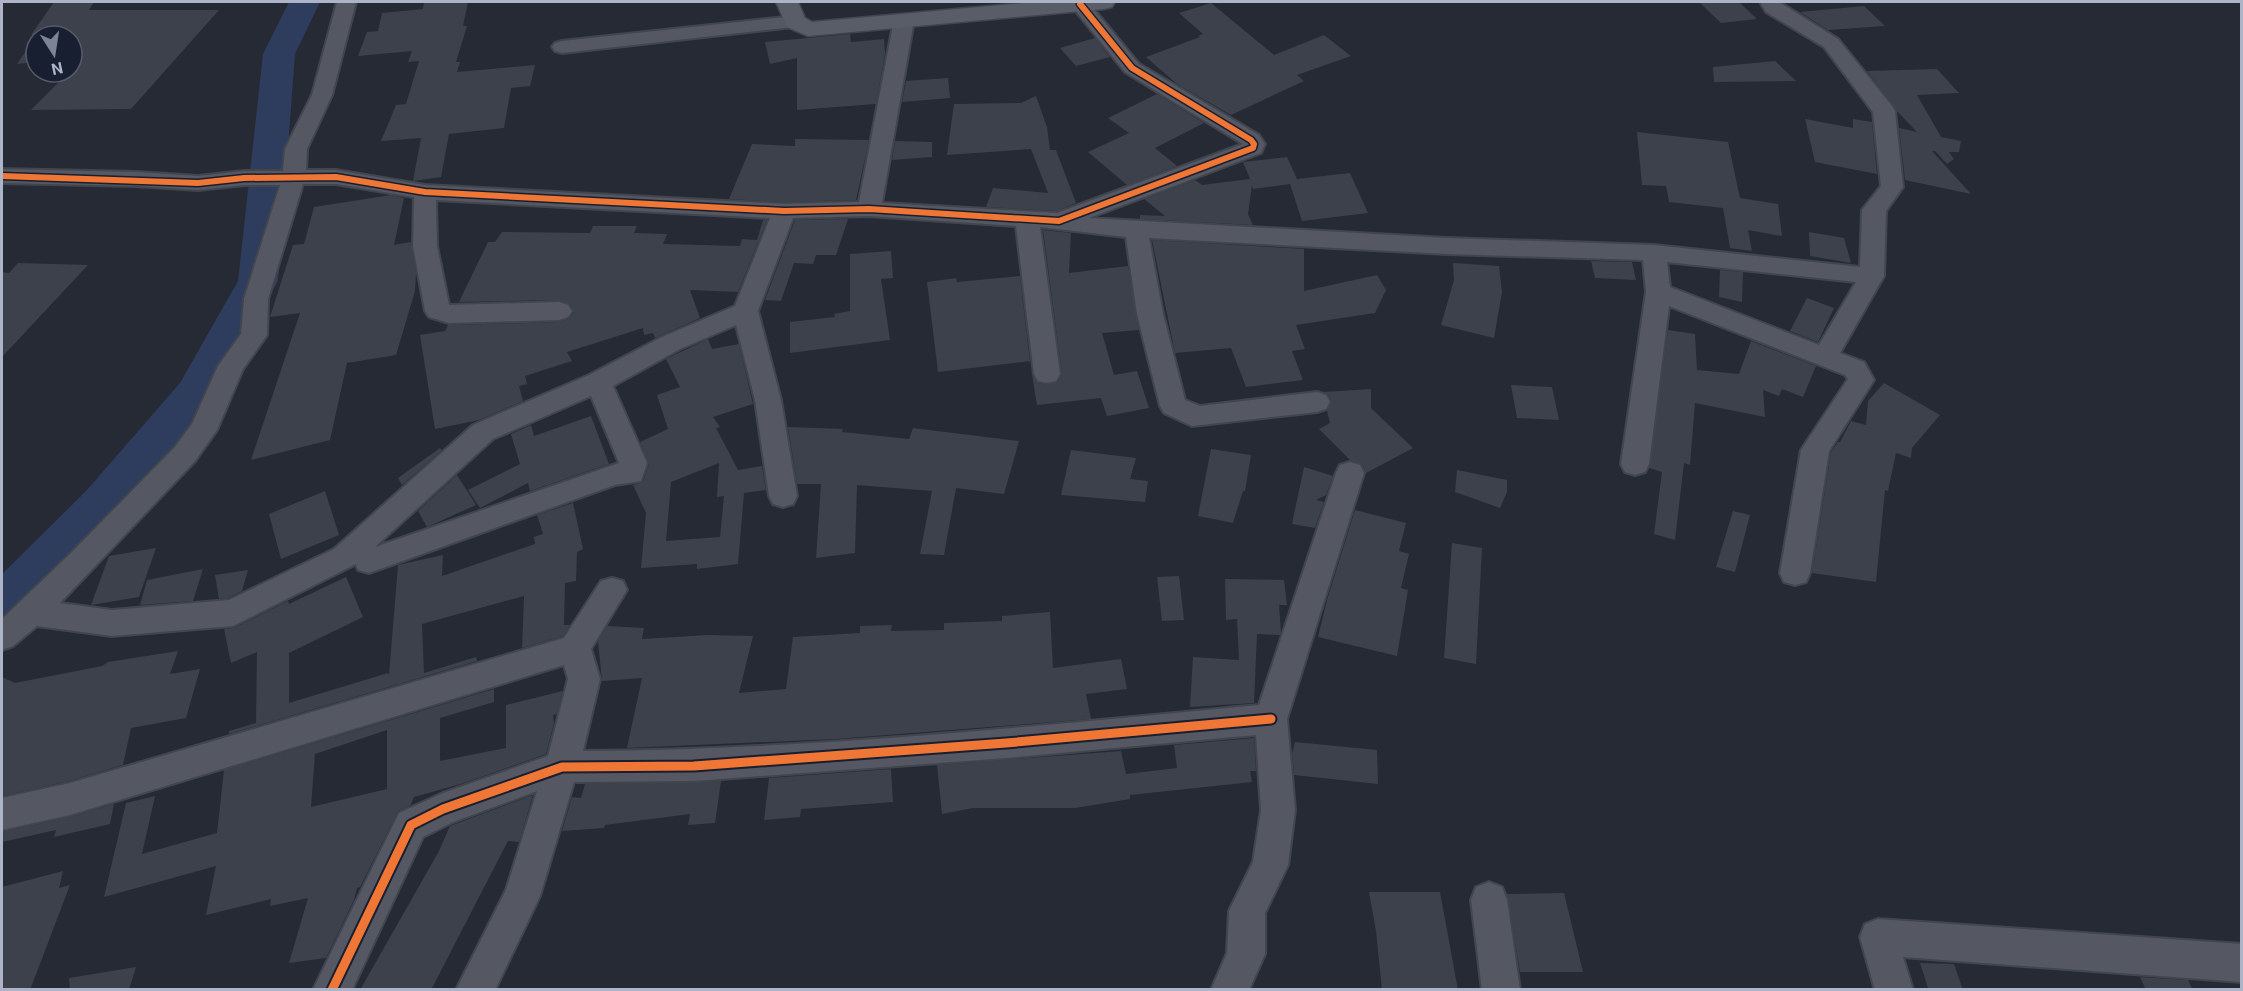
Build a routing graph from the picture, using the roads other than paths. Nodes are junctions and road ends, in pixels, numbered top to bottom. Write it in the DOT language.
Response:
graph roads {
  1 [pos="346,2"];
  2 [pos="1104,2"];
  3 [pos="1770,2"];
  4 [pos="1080,4"];
  5 [pos="791,12"];
  6 [pos="904,20"];
  7 [pos="562,47"];
  8 [pos="2,176"];
  9 [pos="294,177"];
  10 [pos="425,192"];
  11 [pos="869,209"];
  12 [pos="784,211"];
  13 [pos="1026,218"];
  14 [pos="1059,221"];
  15 [pos="1136,228"];
  16 [pos="1654,253"];
  17 [pos="1872,276"];
  18 [pos="1658,291"];
  19 [pos="744,310"];
  20 [pos="559,311"];
  21 [pos="1824,358"];
  22 [pos="1047,374"];
  23 [pos="598,382"];
  24 [pos="1317,402"];
  25 [pos="1635,464"];
  26 [pos="1350,473"];
  27 [pos="783,496"];
  28 [pos="369,561"];
  29 [pos="1795,573"];
  30 [pos="612,590"];
  31 [pos="32,612"];
  32 [pos="2,637"];
  33 [pos="575,648"];
  34 [pos="1271,719"];
  35 [pos="561,767"];
  36 [pos="2,814"];
  37 [pos="1489,900"];
  38 [pos="2241,963"];
  39 [pos="332,990"];
  40 [pos="475,990"];
  41 [pos="1230,990"];
  42 [pos="1501,990"];
  43 [pos="1894,990"];
  1 -- 9 [label="street"];
  2 -- 4 [label="street"];
  3 -- 17 [label="street"];
  4 -- 6 [label="street"];
  4 -- 14 [label="street"];
  5 -- 6 [label="street"];
  5 -- 7 [label="street"];
  6 -- 11 [label="street"];
  8 -- 9 [label="street"];
  9 -- 10 [label="street"];
  9 -- 31 [label="street"];
  10 -- 12 [label="street"];
  10 -- 20 [label="street"];
  11 -- 12 [label="street"];
  11 -- 13 [label="street"];
  12 -- 19 [label="street"];
  13 -- 14 [label="street"];
  13 -- 22 [label="street"];
  14 -- 15 [label="street"];
  15 -- 16 [label="street"];
  15 -- 24 [label="street"];
  16 -- 17 [label="street"];
  16 -- 18 [label="street"];
  17 -- 21 [label="street"];
  18 -- 21 [label="street"];
  18 -- 25 [label="street"];
  19 -- 23 [label="street"];
  19 -- 27 [label="street"];
  21 -- 29 [label="street"];
  23 -- 28 [label="street"];
  23 -- 31 [label="street"];
  26 -- 34 [label="street"];
  30 -- 33 [label="street"];
  31 -- 32 [label="street"];
  33 -- 35 [label="street"];
  33 -- 36 [label="street"];
  34 -- 35 [label="street"];
  34 -- 41 [label="street"];
  35 -- 39 [label="street"];
  35 -- 40 [label="street"];
  37 -- 42 [label="street"];
  38 -- 43 [label="street"];
}
